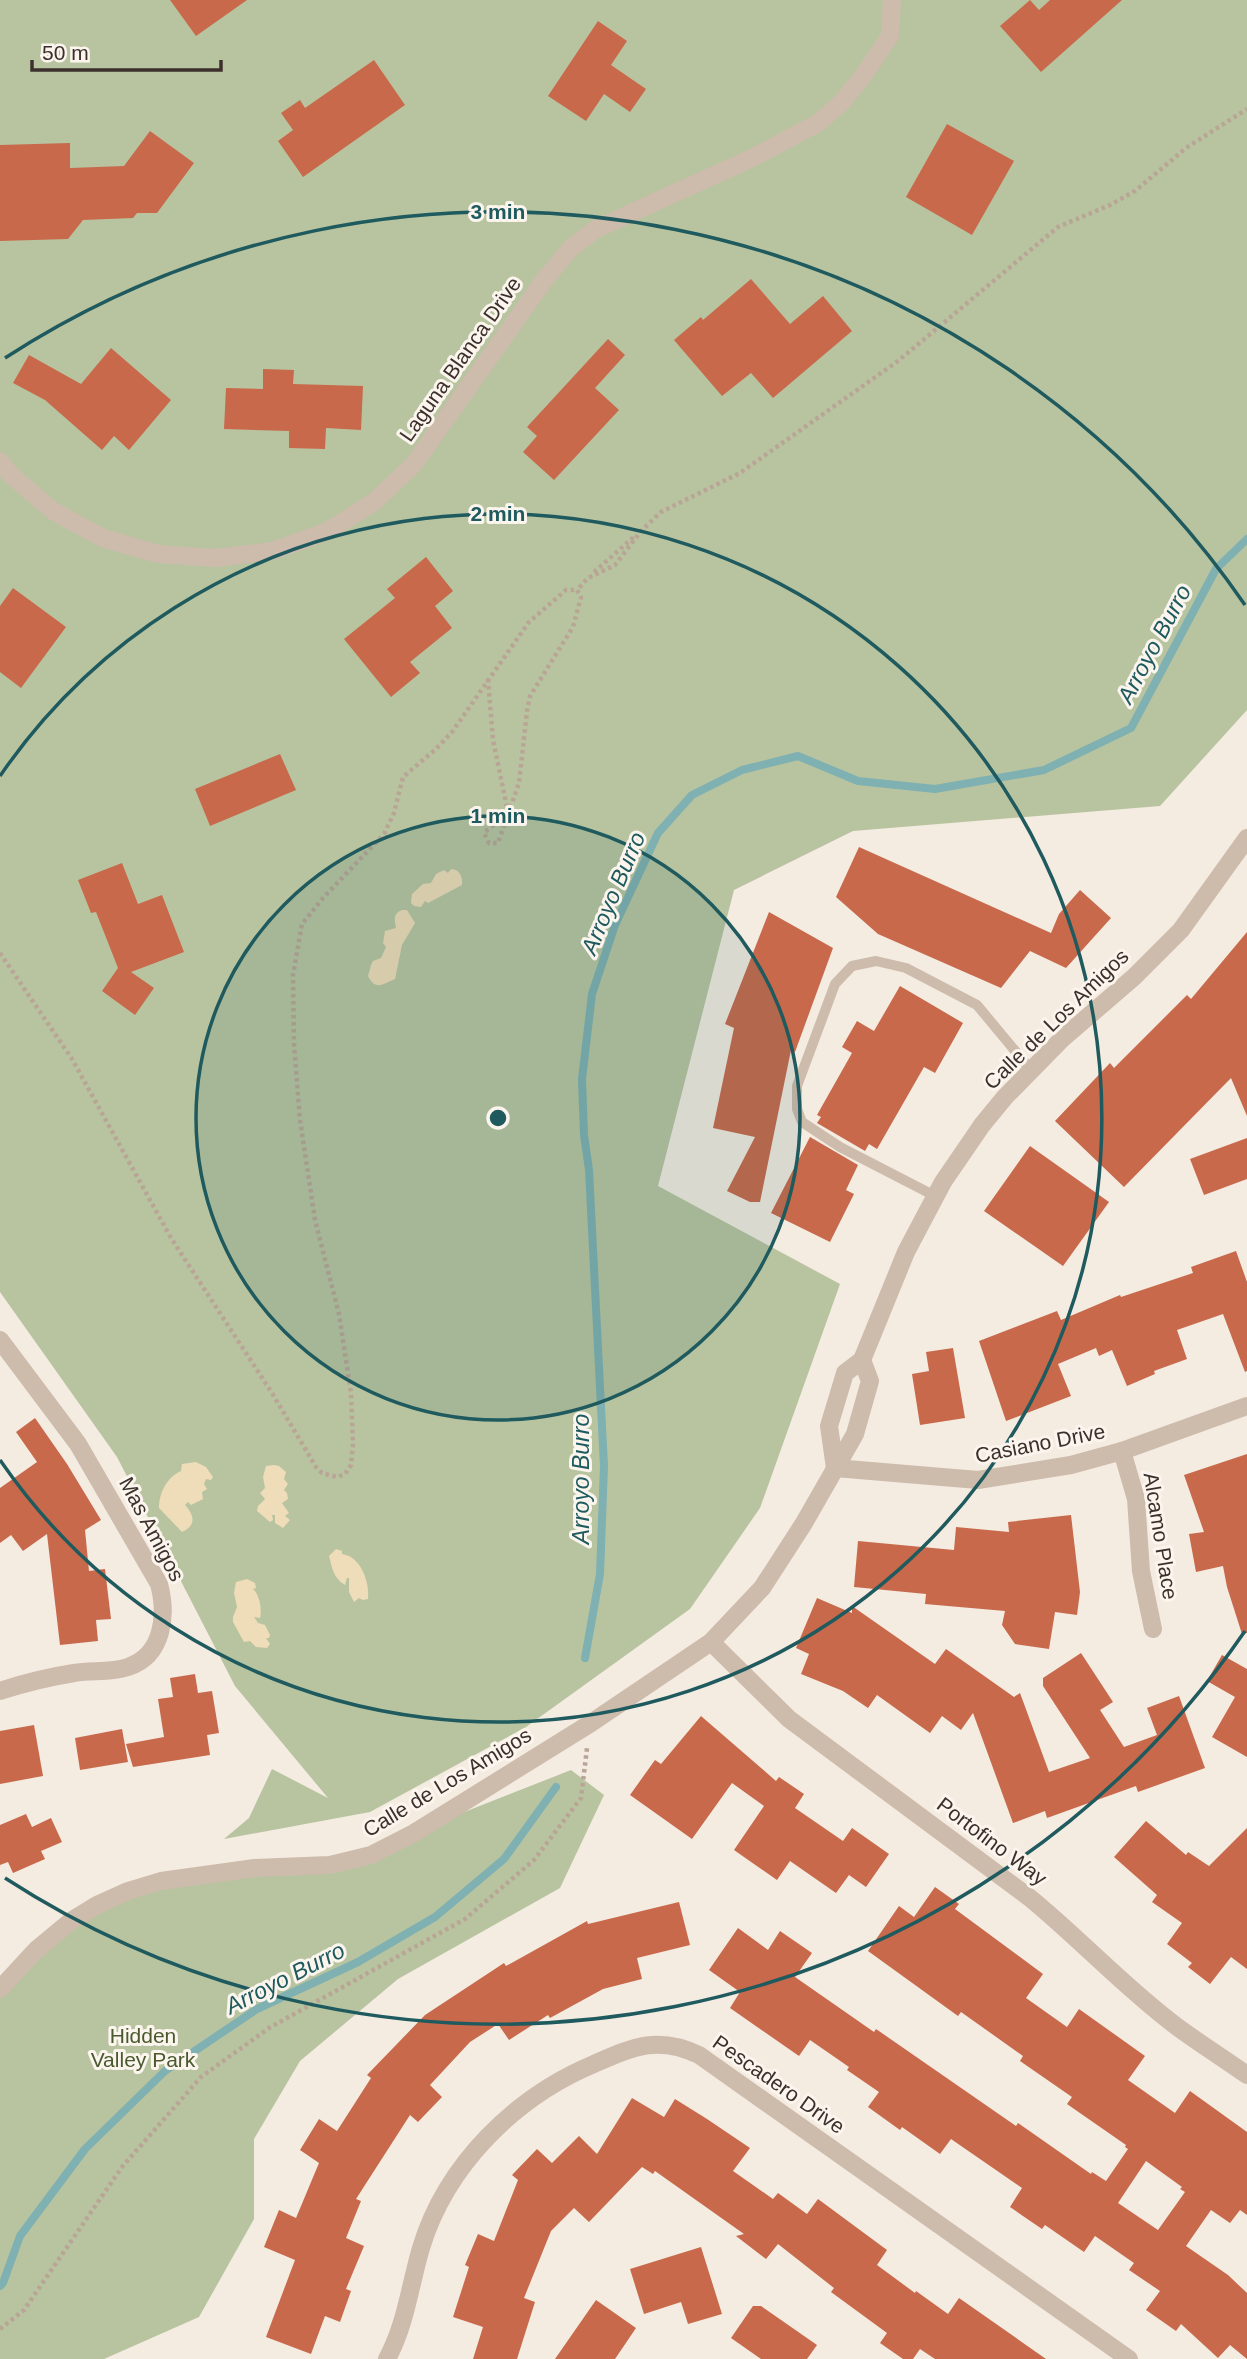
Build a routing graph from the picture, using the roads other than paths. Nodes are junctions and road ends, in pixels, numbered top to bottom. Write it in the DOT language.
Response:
graph roads {
  1 [pos="892,0"];
  2 [pos="0,461"];
  3 [pos="1247,838"];
  4 [pos="1031,1070"];
  5 [pos="935,1196"];
  6 [pos="0,1340"];
  7 [pos="862,1360"];
  8 [pos="1247,1406"];
  9 [pos="1122,1451"];
  10 [pos="835,1468"];
  11 [pos="1153,1629"];
  12 [pos="711,1642"];
  13 [pos="0,1691"];
  14 [pos="0,1989"];
  15 [pos="1247,2075"];
  16 [pos="387,2359"];
  17 [pos="1129,2359"];
  1 -- 2 [label="street, Laguna Blanca Drive"];
  3 -- 4 [label="street, Calle de Los Amigos"];
  4 -- 5 [label="street, Calle de Los Amigos"];
  4 -- 5 [label="lane"];
  5 -- 7 [label="street, Calle de Los Amigos"];
  6 -- 13 [label="street, Mas Amigos"];
  7 -- 10 [label="street, Calle de Los Amigos"];
  7 -- 10 [label="street, Calle de Los Amigos"];
  8 -- 9 [label="street, Casiano Drive"];
  9 -- 10 [label="street, Casiano Drive"];
  9 -- 11 [label="street, Alcamo Place"];
  10 -- 12 [label="street, Calle de Los Amigos"];
  12 -- 14 [label="street, Calle de Los Amigos"];
  12 -- 15 [label="street, Portofino Way"];
  16 -- 17 [label="street, Pescadero Drive"];
}
